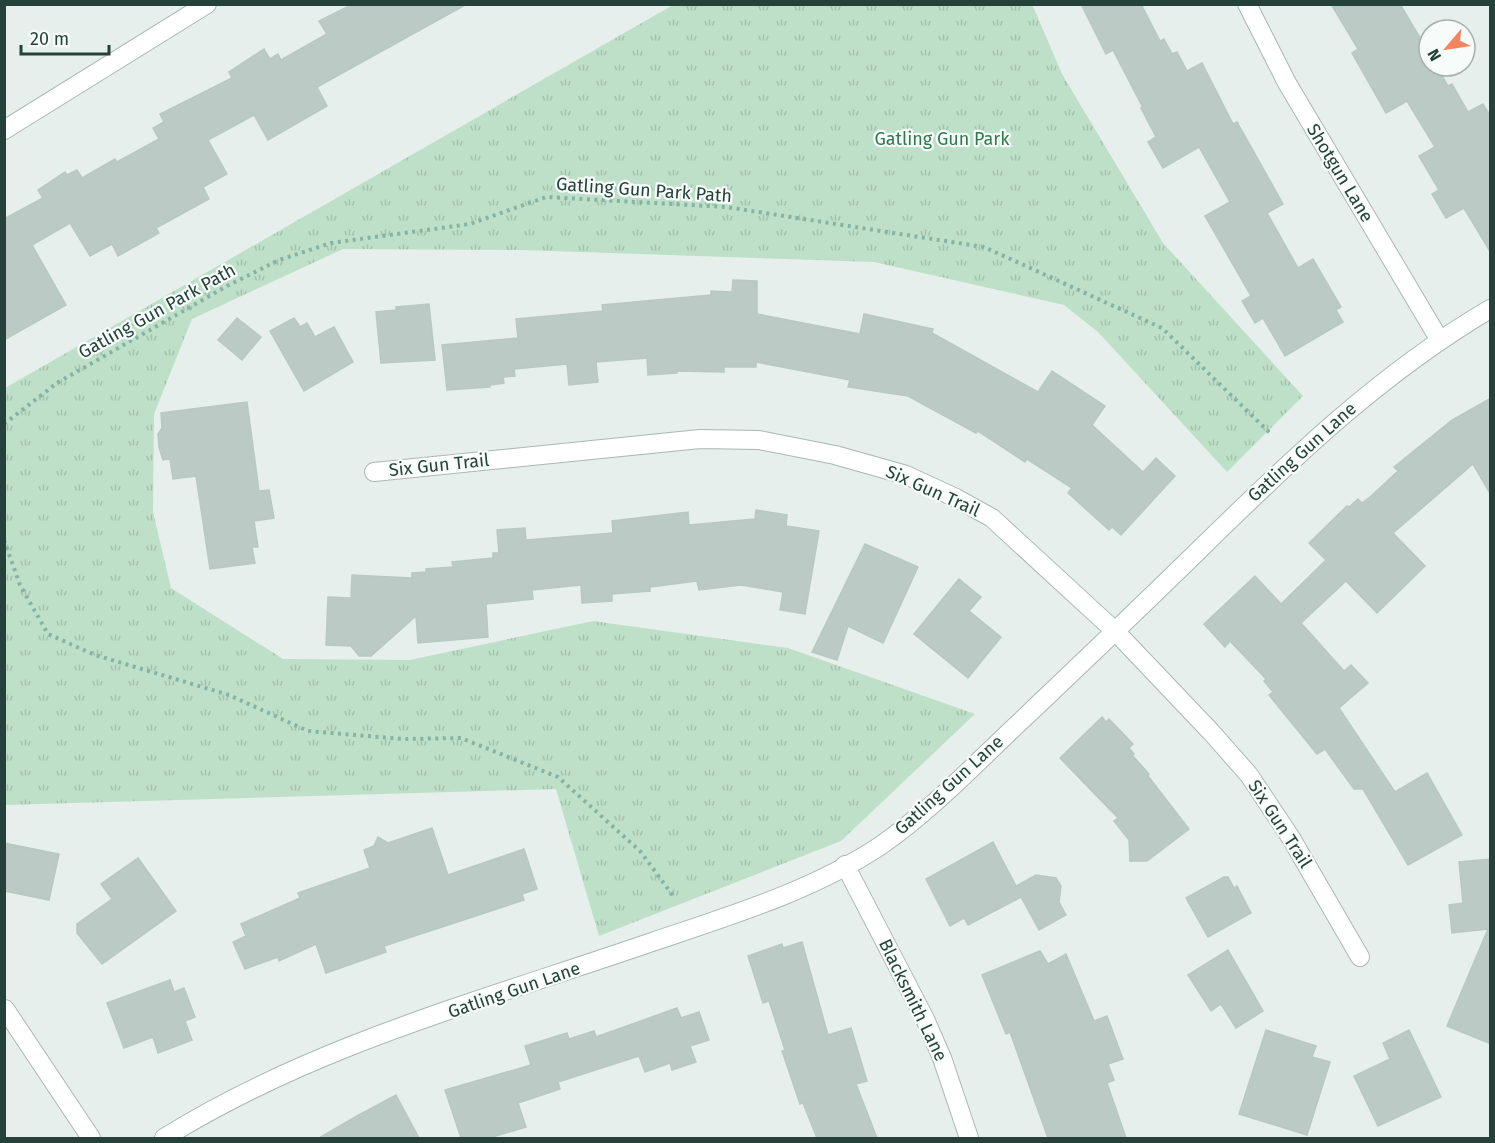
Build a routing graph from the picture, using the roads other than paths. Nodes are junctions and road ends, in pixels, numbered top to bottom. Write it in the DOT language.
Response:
graph roads {
  1 [pos="207,4"];
  2 [pos="1247,4"];
  3 [pos="4,130"];
  4 [pos="1491,309"];
  5 [pos="1439,339"];
  6 [pos="374,472"];
  7 [pos="1116,632"];
  8 [pos="845,865"];
  9 [pos="1360,957"];
  10 [pos="5,1009"];
  11 [pos="91,1138"];
  12 [pos="164,1138"];
  13 [pos="969,1138"];
  1 -- 3 [label="street"];
  2 -- 5 [label="street, Shotgun Lane"];
  4 -- 5 [label="street, Gatling Gun Lane"];
  5 -- 7 [label="street, Gatling Gun Lane"];
  6 -- 7 [label="street, Six Gun Trail"];
  7 -- 8 [label="street, Gatling Gun Lane"];
  7 -- 9 [label="street, Six Gun Trail"];
  8 -- 12 [label="street, Gatling Gun Lane"];
  8 -- 13 [label="street, Blacksmith Lane"];
  10 -- 11 [label="street"];
}
